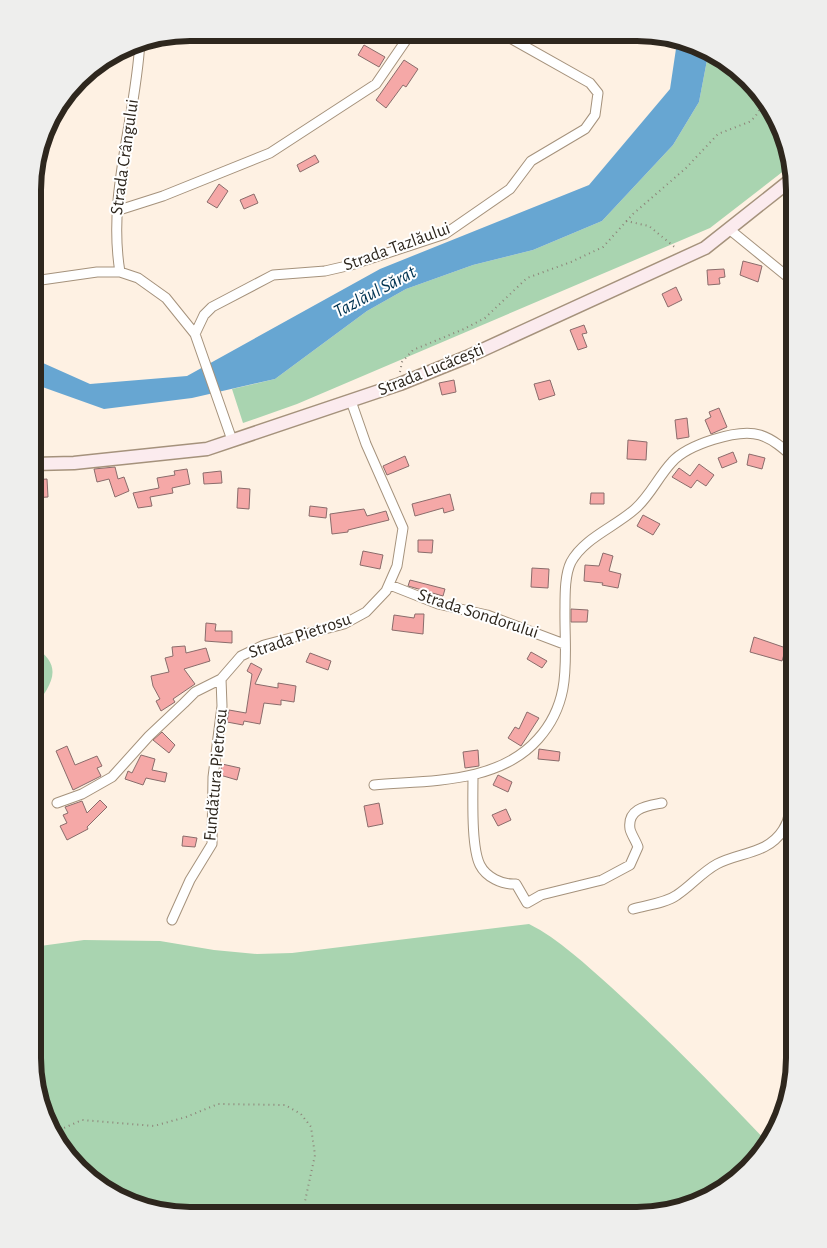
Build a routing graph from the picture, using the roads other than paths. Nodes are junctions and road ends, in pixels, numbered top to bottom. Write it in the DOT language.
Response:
graph roads {
  1 [pos="516,41"];
  2 [pos="406,42"];
  3 [pos="139,50"];
  4 [pos="785,184"];
  5 [pos="116,211"];
  6 [pos="729,229"];
  7 [pos="120,272"];
  8 [pos="786,275"];
  9 [pos="41,280"];
  10 [pos="195,334"];
  11 [pos="351,401"];
  12 [pos="232,440"];
  13 [pos="786,452"];
  14 [pos="41,464"];
  15 [pos="390,585"];
  16 [pos="564,644"];
  17 [pos="221,679"];
  18 [pos="472,776"];
  19 [pos="374,785"];
  20 [pos="57,803"];
  21 [pos="662,803"];
  22 [pos="785,824"];
  23 [pos="633,909"];
  24 [pos="172,920"];
  1 -- 10 [label="street, Strada Tazlăului"];
  2 -- 5 [label="street"];
  3 -- 5 [label="street, Strada Crângului"];
  4 -- 6 [label="main road, Strada Lucăcești"];
  5 -- 7 [label="street, Strada Crângului"];
  6 -- 8 [label="street"];
  6 -- 11 [label="main road, Strada Lucăcești"];
  7 -- 9 [label="street"];
  7 -- 10 [label="street"];
  10 -- 12 [label="street"];
  11 -- 12 [label="main road, Strada Lucăcești"];
  11 -- 15 [label="street, Strada Pietrosu"];
  12 -- 14 [label="main road, Strada Lucăcești"];
  13 -- 16 [label="street, Strada Sondorului"];
  15 -- 16 [label="street, Strada Sondorului"];
  15 -- 17 [label="street, Strada Pietrosu"];
  16 -- 18 [label="street, Strada Sondorului"];
  17 -- 20 [label="street, Strada Pietrosu"];
  17 -- 24 [label="street, Fundătura Pietrosu"];
  18 -- 19 [label="street, Strada Sondorului"];
  18 -- 21 [label="street"];
  22 -- 23 [label="street"];
}
